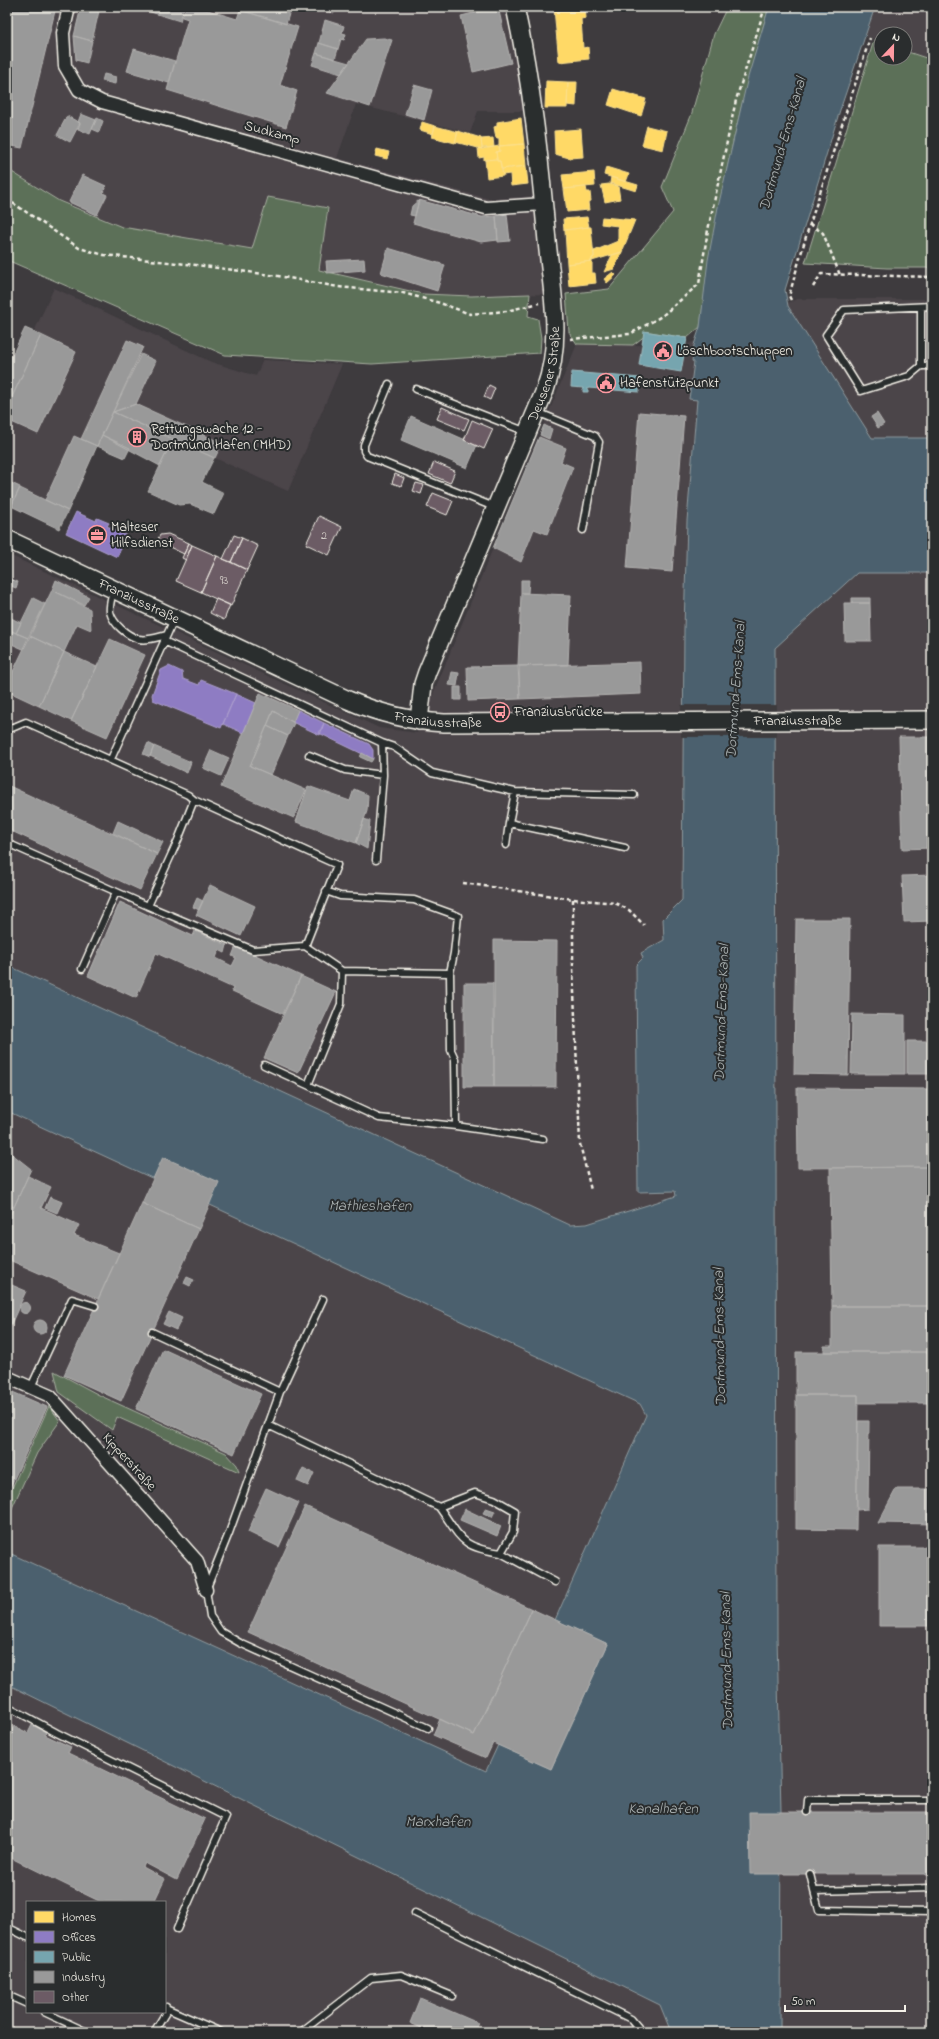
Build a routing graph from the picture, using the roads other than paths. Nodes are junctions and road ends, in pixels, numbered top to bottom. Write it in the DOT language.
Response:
graph roads {
  1 [pos="69,7"];
  2 [pos="515,7"];
  3 [pos="544,204"];
  4 [pos="932,306"];
  5 [pos="921,307"];
  6 [pos="921,366"];
  7 [pos="932,366"];
  8 [pos="389,384"];
  9 [pos="416,389"];
  10 [pos="535,412"];
  11 [pos="527,432"];
  12 [pos="496,508"];
  13 [pos="583,530"];
  14 [pos="7,539"];
  15 [pos="113,589"];
  16 [pos="174,618"];
  17 [pos="167,635"];
  18 [pos="164,641"];
  19 [pos="932,720"];
  20 [pos="419,721"];
  21 [pos="7,730"];
  22 [pos="382,743"];
  23 [pos="309,755"];
  24 [pos="111,759"];
  25 [pos="383,776"];
  26 [pos="514,792"];
  27 [pos="634,795"];
  28 [pos="194,800"];
  29 [pos="509,823"];
  30 [pos="7,843"];
  31 [pos="506,845"];
  32 [pos="625,848"];
  33 [pos="376,860"];
  34 [pos="326,891"];
  35 [pos="116,892"];
  36 [pos="148,906"];
  37 [pos="305,946"];
  38 [pos="82,969"];
  39 [pos="342,971"];
  40 [pos="450,973"];
  41 [pos="264,1066"];
  42 [pos="308,1085"];
  43 [pos="456,1126"];
  44 [pos="543,1138"];
  45 [pos="323,1299"];
  46 [pos="95,1306"];
  47 [pos="152,1332"];
  48 [pos="7,1377"];
  49 [pos="31,1387"];
  50 [pos="280,1392"];
  51 [pos="268,1425"];
  52 [pos="439,1507"];
  53 [pos="501,1553"];
  54 [pos="555,1582"];
  55 [pos="206,1590"];
  56 [pos="7,1706"];
  57 [pos="428,1728"];
  58 [pos="932,1800"];
  59 [pos="807,1812"];
  60 [pos="810,1874"];
  61 [pos="932,1888"];
  62 [pos="814,1891"];
  63 [pos="932,1912"];
  64 [pos="415,1913"];
  65 [pos="7,1928"];
  66 [pos="177,1930"];
  67 [pos="26,1937"];
  68 [pos="7,1995"];
  69 [pos="452,1996"];
  70 [pos="26,2004"];
  71 [pos="167,2008"];
  72 [pos="46,2013"];
  73 [pos="164,2013"];
  74 [pos="87,2032"];
  75 [pos="154,2032"];
  76 [pos="221,2032"];
  77 [pos="300,2032"];
  78 [pos="642,2032"];
  1 -- 3 [label="street, Sudkamp"];
  2 -- 3 [label="main road, Deusener Straße"];
  3 -- 10 [label="main road, Deusener Straße"];
  4 -- 5 [label="lane"];
  5 -- 6 [label="lane"];
  5 -- 6 [label="lane"];
  6 -- 7 [label="lane"];
  8 -- 12 [label="lane"];
  9 -- 11 [label="lane"];
  10 -- 11 [label="main road, Deusener Straße"];
  10 -- 13 [label="lane"];
  11 -- 12 [label="main road, Deusener Straße"];
  12 -- 20 [label="main road, Deusener Straße"];
  14 -- 15 [label="main road, Franziusstraße"];
  15 -- 16 [label="main road, Franziusstraße"];
  15 -- 17 [label="lane"];
  16 -- 17 [label="lane"];
  16 -- 20 [label="main road, Franziusstraße"];
  17 -- 18 [label="lane"];
  18 -- 22 [label="lane"];
  18 -- 24 [label="lane"];
  19 -- 20 [label="main road, Franziusstraße"];
  21 -- 24 [label="lane"];
  22 -- 25 [label="lane"];
  22 -- 26 [label="lane"];
  23 -- 25 [label="lane"];
  24 -- 28 [label="lane"];
  25 -- 33 [label="lane"];
  26 -- 27 [label="lane"];
  26 -- 29 [label="lane"];
  28 -- 34 [label="lane"];
  28 -- 36 [label="lane"];
  29 -- 31 [label="lane"];
  29 -- 32 [label="lane"];
  30 -- 35 [label="lane"];
  34 -- 37 [label="lane"];
  34 -- 40 [label="lane"];
  35 -- 36 [label="lane"];
  35 -- 38 [label="lane"];
  36 -- 37 [label="lane"];
  37 -- 39 [label="lane"];
  39 -- 40 [label="lane"];
  39 -- 42 [label="lane"];
  40 -- 43 [label="lane"];
  41 -- 42 [label="lane"];
  42 -- 43 [label="lane"];
  43 -- 44 [label="lane"];
  45 -- 50 [label="lane"];
  46 -- 49 [label="lane"];
  47 -- 50 [label="lane"];
  48 -- 49 [label="street, Kipperstraße"];
  49 -- 55 [label="street, Kipperstraße"];
  50 -- 51 [label="lane"];
  51 -- 52 [label="lane"];
  51 -- 55 [label="lane"];
  52 -- 53 [label="lane"];
  52 -- 53 [label="lane"];
  53 -- 54 [label="lane"];
  55 -- 57 [label="lane"];
  56 -- 66 [label="lane"];
  58 -- 59 [label="lane"];
  60 -- 62 [label="lane"];
  61 -- 62 [label="lane"];
  62 -- 63 [label="lane"];
  64 -- 78 [label="lane"];
  65 -- 67 [label="lane"];
  68 -- 70 [label="lane"];
  69 -- 77 [label="lane"];
  71 -- 76 [label="lane"];
  72 -- 74 [label="lane"];
  73 -- 75 [label="lane"];
}
